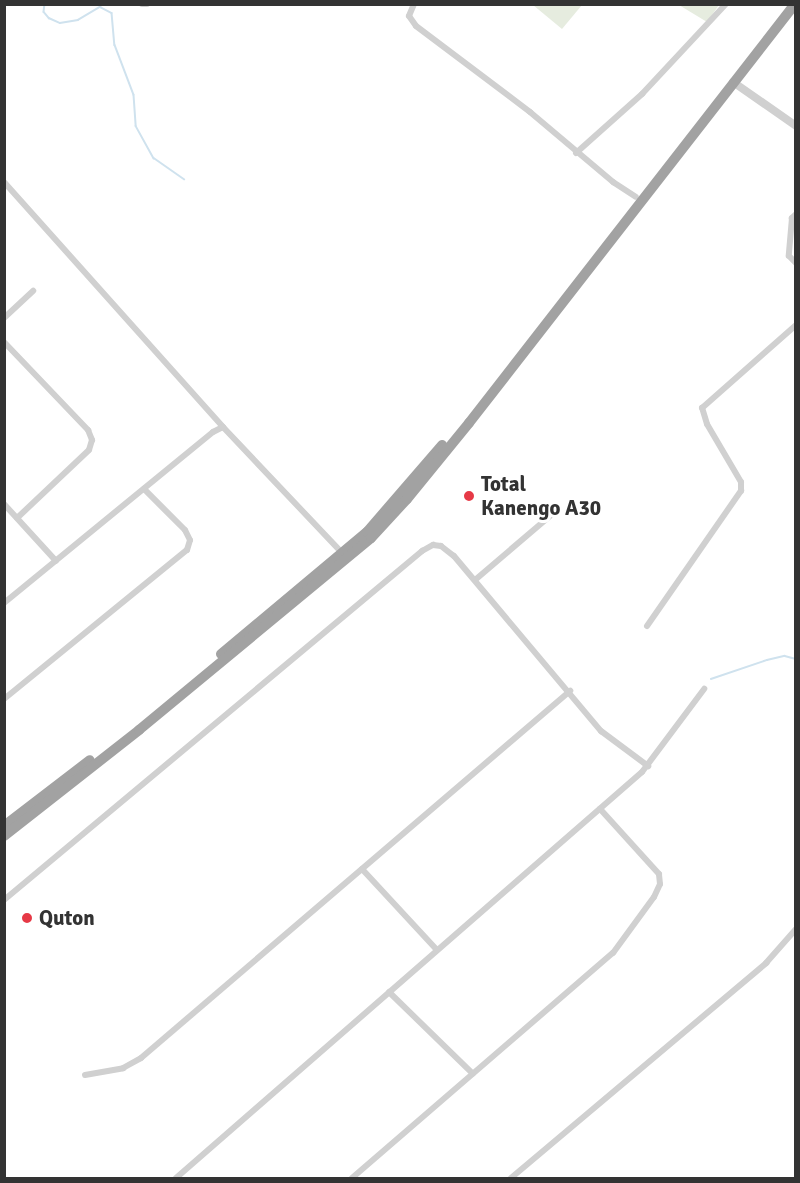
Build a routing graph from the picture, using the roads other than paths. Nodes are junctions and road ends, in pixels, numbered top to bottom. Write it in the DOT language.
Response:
graph roads {
  1 [pos="142,4"];
  2 [pos="147,4"];
  3 [pos="414,4"];
  4 [pos="726,4"];
  5 [pos="787,4"];
  6 [pos="795,4"];
  7 [pos="734,82"];
  8 [pos="795,126"];
  9 [pos="576,153"];
  10 [pos="4,182"];
  11 [pos="636,197"];
  12 [pos="795,214"];
  13 [pos="795,263"];
  14 [pos="33,291"];
  15 [pos="4,318"];
  16 [pos="795,325"];
  17 [pos="4,342"];
  18 [pos="223,427"];
  19 [pos="144,489"];
  20 [pos="4,504"];
  21 [pos="549,516"];
  22 [pos="17,518"];
  23 [pos="345,556"];
  24 [pos="56,561"];
  25 [pos="475,580"];
  26 [pos="4,603"];
  27 [pos="647,626"];
  28 [pos="704,689"];
  29 [pos="570,691"];
  30 [pos="4,699"];
  31 [pos="648,766"];
  32 [pos="600,809"];
  33 [pos="4,826"];
  34 [pos="4,836"];
  35 [pos="362,869"];
  36 [pos="4,900"];
  37 [pos="795,929"];
  38 [pos="437,950"];
  39 [pos="389,992"];
  40 [pos="473,1074"];
  41 [pos="85,1075"];
  42 [pos="176,1179"];
  43 [pos="352,1179"];
  44 [pos="511,1179"];
  1 -- 2 [label="street"];
  3 -- 9 [label="street"];
  4 -- 9 [label="street"];
  5 -- 11 [label="highway"];
  6 -- 7 [label="highway"];
  7 -- 8 [label="street"];
  7 -- 23 [label="highway"];
  9 -- 11 [label="street"];
  10 -- 18 [label="street"];
  11 -- 23 [label="highway"];
  12 -- 13 [label="street"];
  14 -- 15 [label="street"];
  16 -- 27 [label="street"];
  17 -- 22 [label="street"];
  18 -- 19 [label="street"];
  18 -- 23 [label="street"];
  19 -- 24 [label="street"];
  19 -- 30 [label="street"];
  20 -- 22 [label="street"];
  21 -- 25 [label="street"];
  22 -- 24 [label="street"];
  23 -- 33 [label="highway"];
  23 -- 34 [label="highway"];
  24 -- 26 [label="street"];
  25 -- 29 [label="street"];
  25 -- 36 [label="street"];
  28 -- 31 [label="street"];
  29 -- 31 [label="street"];
  29 -- 35 [label="street"];
  31 -- 32 [label="street"];
  32 -- 38 [label="street"];
  32 -- 40 [label="street"];
  35 -- 38 [label="street"];
  35 -- 41 [label="street"];
  37 -- 44 [label="street"];
  38 -- 39 [label="street"];
  39 -- 40 [label="street"];
  39 -- 42 [label="street"];
  40 -- 43 [label="street"];
}
